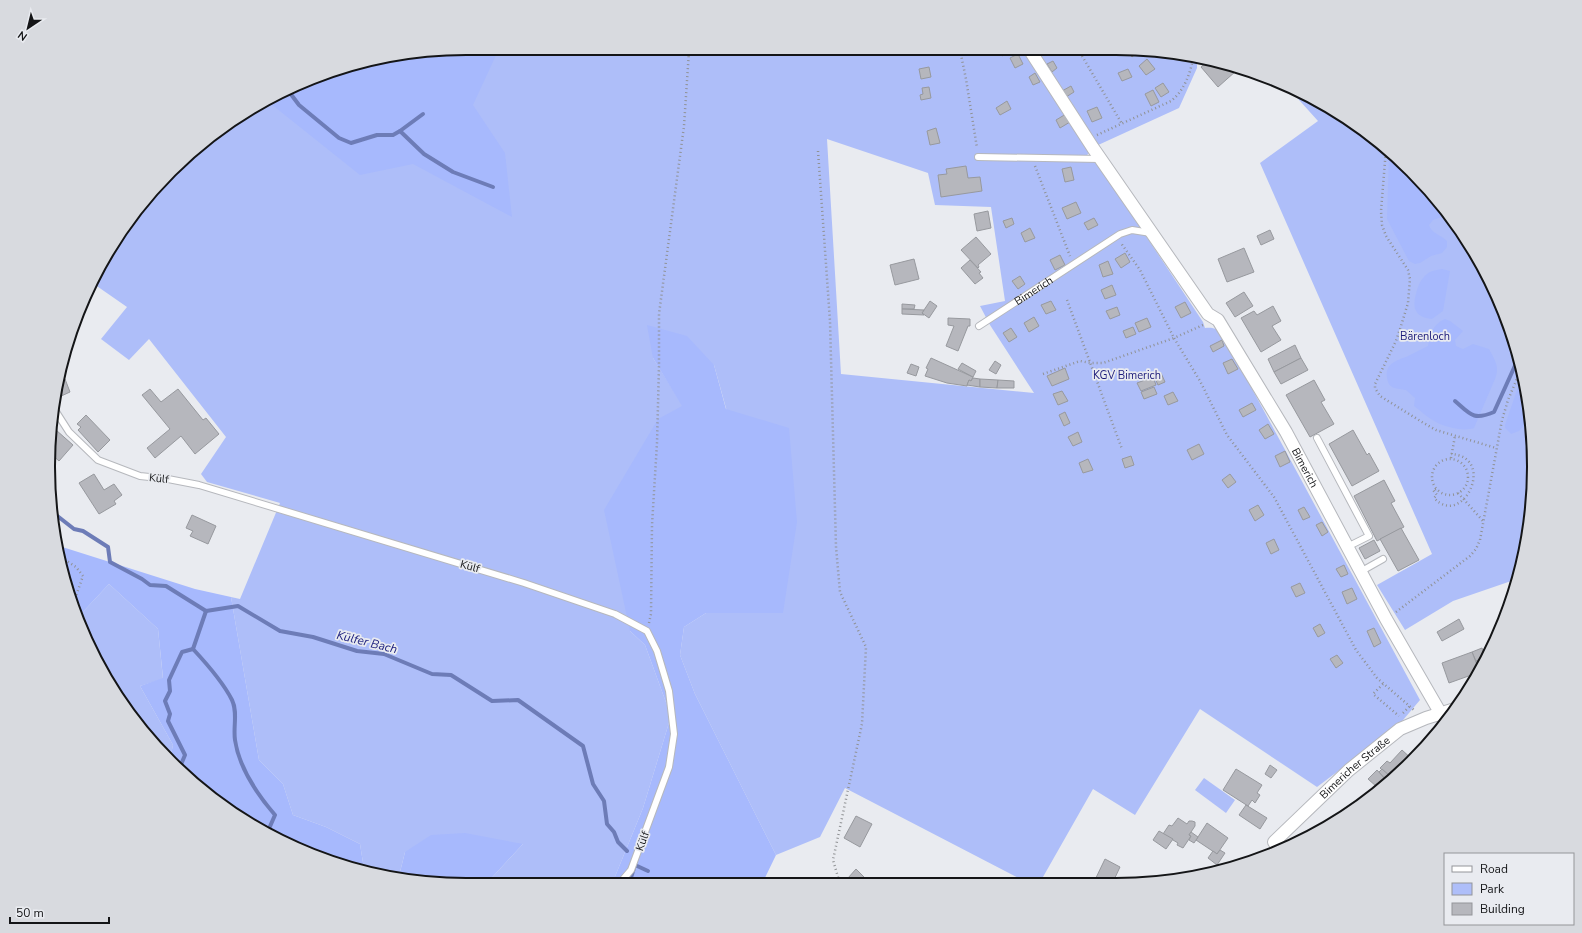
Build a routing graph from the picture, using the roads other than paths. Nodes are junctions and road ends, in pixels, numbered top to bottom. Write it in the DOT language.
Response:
graph roads {
  1 [pos="1033,55"];
  2 [pos="978,157"];
  3 [pos="1101,159"];
  4 [pos="1153,233"];
  5 [pos="979,326"];
  6 [pos="59,417"];
  7 [pos="1317,438"];
  8 [pos="1347,547"];
  9 [pos="1383,559"];
  10 [pos="1360,572"];
  11 [pos="1442,717"];
  12 [pos="1443,717"];
  13 [pos="1274,842"];
  14 [pos="624,878"];
  1 -- 3 [label="street, Bimerich"];
  2 -- 3 [label="lane"];
  3 -- 4 [label="street, Bimerich"];
  4 -- 5 [label="lane, Bimerich"];
  4 -- 8 [label="street, Bimerich"];
  6 -- 14 [label="lane, Külf"];
  7 -- 8 [label="lane"];
  8 -- 10 [label="street, Bimerich"];
  9 -- 10 [label="lane"];
  10 -- 12 [label="street, Bimerich"];
  11 -- 13 [label="street, Bimericher Straße"];
}
